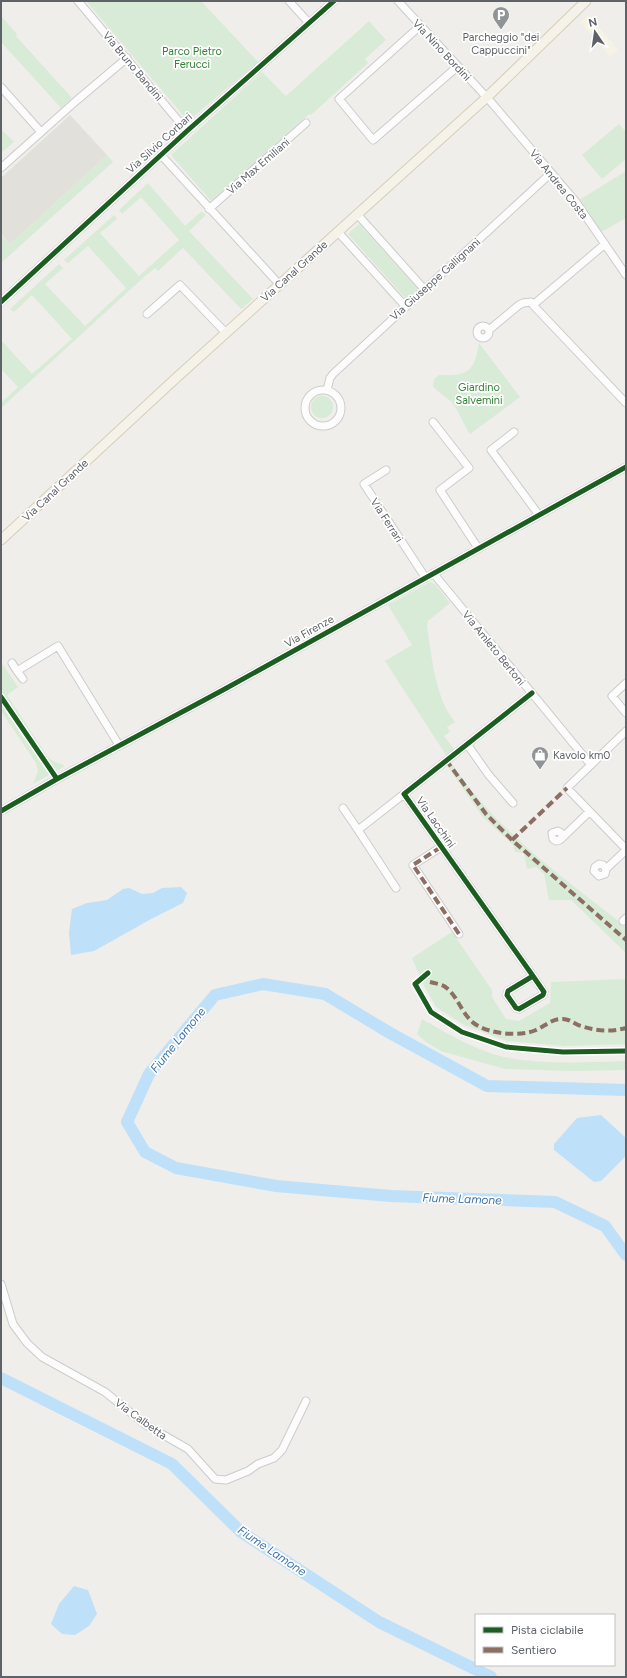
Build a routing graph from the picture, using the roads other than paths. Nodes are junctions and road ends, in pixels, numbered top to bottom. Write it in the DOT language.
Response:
graph roads {
  1 [pos="78,1"];
  2 [pos="289,1"];
  3 [pos="334,1"];
  4 [pos="398,1"];
  5 [pos="586,1"];
  6 [pos="309,23"];
  7 [pos="420,26"];
  8 [pos="127,58"];
  9 [pos="457,67"];
  10 [pos="1,87"];
  11 [pos="486,98"];
  12 [pos="306,123"];
  13 [pos="187,130"];
  14 [pos="41,132"];
  15 [pos="161,155"];
  16 [pos="1,168"];
  17 [pos="551,173"];
  18 [pos="209,208"];
  19 [pos="357,214"];
  20 [pos="338,232"];
  21 [pos="604,244"];
  22 [pos="626,275"];
  23 [pos="279,284"];
  24 [pos="425,290"];
  25 [pos="1,302"];
  26 [pos="533,305"];
  27 [pos="405,306"];
  28 [pos="147,314"];
  29 [pos="489,330"];
  30 [pos="226,333"];
  31 [pos="326,390"];
  32 [pos="626,403"];
  33 [pos="433,422"];
  34 [pos="514,432"];
  35 [pos="626,467"];
  36 [pos="386,470"];
  37 [pos="538,515"];
  38 [pos="1,540"];
  39 [pos="478,548"];
  40 [pos="433,573"];
  41 [pos="425,578"];
  42 [pos="12,664"];
  43 [pos="17,671"];
  44 [pos="22,679"];
  45 [pos="626,683"];
  46 [pos="532,694"];
  47 [pos="626,713"];
  48 [pos="626,731"];
  49 [pos="467,744"];
  50 [pos="119,745"];
  51 [pos="591,765"];
  52 [pos="404,794"];
  53 [pos="513,803"];
  54 [pos="343,808"];
  55 [pos="1,812"];
  56 [pos="589,812"];
  57 [pos="358,830"];
  58 [pos="562,837"];
  59 [pos="626,837"];
  60 [pos="620,843"];
  61 [pos="441,847"];
  62 [pos="626,850"];
  63 [pos="606,869"];
  64 [pos="396,888"];
  65 [pos="459,934"];
  66 [pos="533,976"];
  67 [pos="1,1284"];
  68 [pos="306,1401"];
  1 -- 8 [label="street, Via Bruno Bandini"];
  2 -- 6 [label="street"];
  3 -- 6 [label="street, Via Silvio Corbari"];
  4 -- 7 [label="street, Via Nino Bordini"];
  5 -- 11 [label="main road, Via Canal Grande"];
  6 -- 13 [label="street, Via Silvio Corbari"];
  7 -- 9 [label="street, Via Nino Bordini"];
  7 -- 9 [label="street"];
  8 -- 13 [label="street, Via Bruno Bandini"];
  8 -- 14 [label="street"];
  9 -- 11 [label="street, Via Nino Bordini"];
  10 -- 14 [label="street"];
  11 -- 17 [label="street, Via Andrea Costa"];
  11 -- 19 [label="main road, Via Canal Grande"];
  12 -- 18 [label="street, Via Max Emiliani"];
  13 -- 15 [label="street, Via Silvio Corbari"];
  14 -- 16 [label="street"];
  15 -- 18 [label="street"];
  15 -- 25 [label="street, Via Silvio Corbari"];
  17 -- 21 [label="street, Via Andrea Costa"];
  17 -- 24 [label="street, Via Giuseppe Gallignani"];
  18 -- 23 [label="street"];
  19 -- 20 [label="main road, Via Canal Grande"];
  19 -- 24 [label="street"];
  20 -- 23 [label="main road, Via Canal Grande"];
  20 -- 27 [label="street"];
  21 -- 22 [label="street, Via Andrea Costa"];
  21 -- 26 [label="street"];
  23 -- 30 [label="main road, Via Canal Grande"];
  24 -- 27 [label="street, Via Giuseppe Gallignani"];
  26 -- 29 [label="street"];
  26 -- 32 [label="street"];
  27 -- 31 [label="street, Via Giuseppe Gallignani"];
  28 -- 30 [label="street"];
  30 -- 38 [label="main road, Via Canal Grande"];
  31 -- 31 [label="street"];
  33 -- 39 [label="street"];
  34 -- 37 [label="street"];
  35 -- 37 [label="street, Via Firenze"];
  36 -- 41 [label="street, Via Ferrari"];
  37 -- 39 [label="street, Via Firenze"];
  39 -- 40 [label="street, Via Firenze"];
  40 -- 41 [label="street, Via Firenze"];
  40 -- 46 [label="street, Via Amleto Bertoni"];
  41 -- 50 [label="street, Via Firenze"];
  42 -- 43 [label="street"];
  43 -- 44 [label="street"];
  43 -- 50 [label="street"];
  45 -- 47 [label="street"];
  46 -- 49 [label="street, Via Lacchini"];
  46 -- 51 [label="street, Via Amleto Bertoni"];
  48 -- 51 [label="street"];
  49 -- 52 [label="street, Via Lacchini"];
  49 -- 53 [label="street"];
  50 -- 55 [label="street, Via Firenze"];
  51 -- 56 [label="street"];
  52 -- 57 [label="street, Via Lacchini"];
  52 -- 61 [label="street, Via Lacchini"];
  54 -- 57 [label="street"];
  56 -- 58 [label="street"];
  56 -- 60 [label="street"];
  57 -- 64 [label="street"];
  59 -- 60 [label="street"];
  60 -- 62 [label="street"];
  61 -- 65 [label="street"];
  61 -- 66 [label="street, Via Lacchini"];
  62 -- 63 [label="street"];
  66 -- 66 [label="street, Via Lacchini"];
  67 -- 68 [label="street, Via Calbetta"];
}
